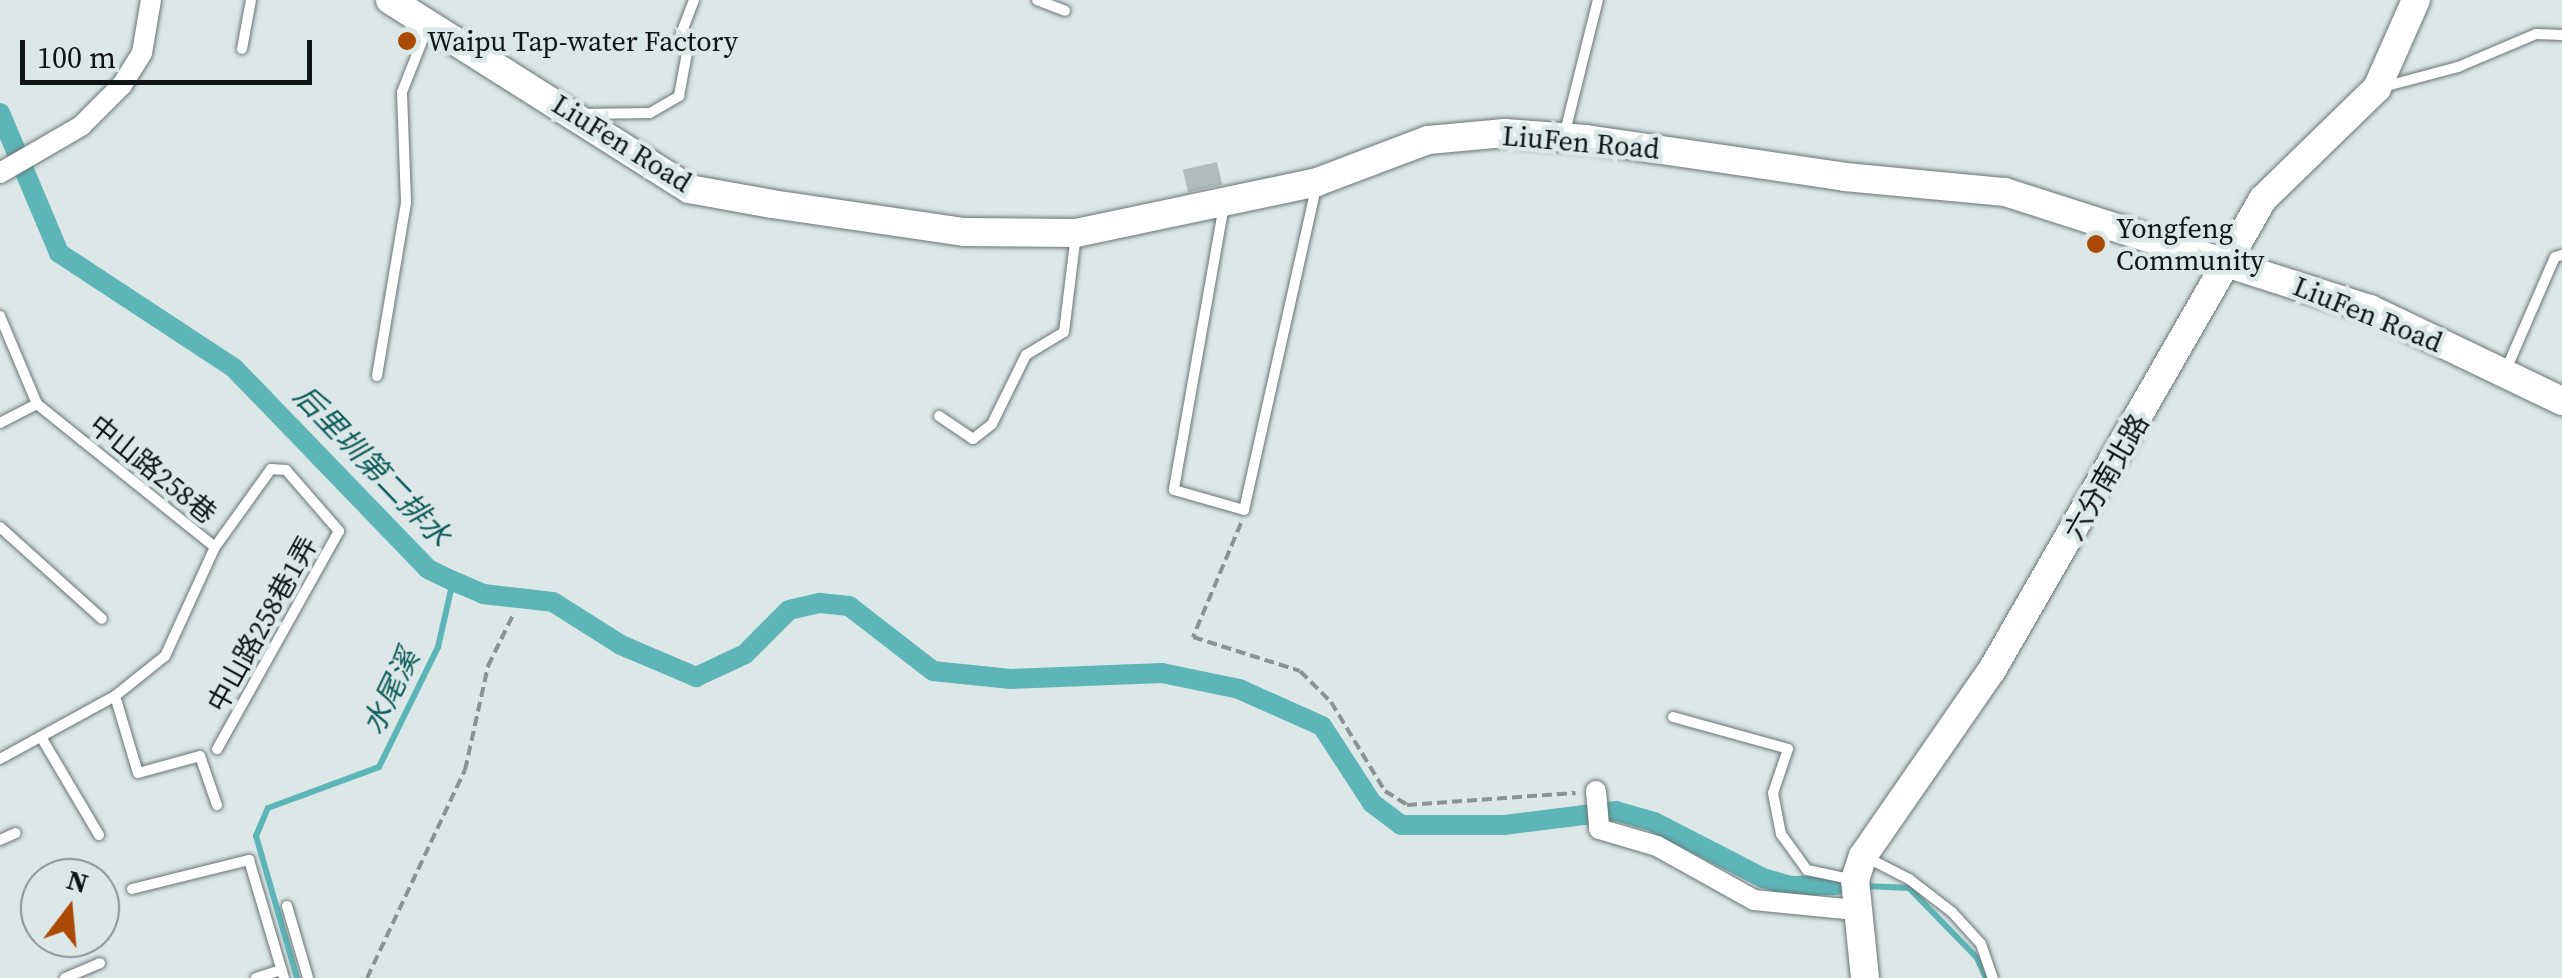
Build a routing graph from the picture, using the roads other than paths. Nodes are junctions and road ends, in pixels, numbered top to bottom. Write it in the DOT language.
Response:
graph roads {
  1 [pos="151,0"];
  2 [pos="251,0"];
  3 [pos="390,0"];
  4 [pos="694,0"];
  5 [pos="1037,0"];
  6 [pos="1598,0"];
  7 [pos="2416,0"];
  8 [pos="1065,11"];
  9 [pos="428,24"];
  10 [pos="2562,36"];
  11 [pos="242,49"];
  12 [pos="2377,88"];
  13 [pos="576,114"];
  14 [pos="1564,137"];
  15 [pos="3,172"];
  16 [pos="1317,182"];
  17 [pos="1224,202"];
  18 [pos="1076,233"];
  19 [pos="2562,255"];
  20 [pos="2228,260"];
  21 [pos="0,316"];
  22 [pos="2504,373"];
  23 [pos="376,376"];
  24 [pos="2562,401"];
  25 [pos="37,404"];
  26 [pos="940,416"];
  27 [pos="0,423"];
  28 [pos="0,527"];
  29 [pos="215,547"];
  30 [pos="102,619"];
  31 [pos="115,696"];
  32 [pos="1673,717"];
  33 [pos="41,736"];
  34 [pos="217,750"];
  35 [pos="0,760"];
  36 [pos="1596,790"];
  37 [pos="216,805"];
  38 [pos="16,833"];
  39 [pos="99,835"];
  40 [pos="0,840"];
  41 [pos="1859,868"];
  42 [pos="132,889"];
  43 [pos="287,906"];
  44 [pos="1856,910"];
  45 [pos="100,963"];
  46 [pos="282,974"];
  47 [pos="65,978"];
  48 [pos="256,978"];
  49 [pos="308,978"];
  50 [pos="1864,978"];
  51 [pos="1993,978"];
  1 -- 15 [label="street"];
  2 -- 11 [label="lane"];
  3 -- 9 [label="street, LiuFen Road"];
  4 -- 13 [label="lane"];
  5 -- 8 [label="lane"];
  6 -- 14 [label="lane"];
  7 -- 12 [label="street, 六分南北路"];
  9 -- 13 [label="street, LiuFen Road"];
  9 -- 23 [label="lane"];
  10 -- 12 [label="lane"];
  12 -- 20 [label="street, 六分南北路"];
  13 -- 18 [label="street, LiuFen Road"];
  14 -- 16 [label="street, LiuFen Road"];
  14 -- 20 [label="street, LiuFen Road"];
  16 -- 17 [label="street, LiuFen Road"];
  16 -- 17 [label="lane"];
  17 -- 18 [label="street, LiuFen Road"];
  18 -- 26 [label="lane"];
  19 -- 22 [label="lane"];
  20 -- 22 [label="street, LiuFen Road"];
  20 -- 41 [label="street, 六分南北路"];
  21 -- 25 [label="lane"];
  22 -- 24 [label="street, LiuFen Road"];
  25 -- 27 [label="lane"];
  25 -- 29 [label="lane, 中山路258巷"];
  28 -- 30 [label="lane"];
  29 -- 31 [label="lane, 中山路258巷"];
  29 -- 34 [label="lane, 中山路258巷1弄"];
  31 -- 33 [label="lane, 中山路258巷"];
  31 -- 37 [label="lane"];
  32 -- 41 [label="lane"];
  33 -- 35 [label="lane, 中山路258巷"];
  33 -- 39 [label="lane"];
  36 -- 44 [label="street"];
  38 -- 40 [label="lane"];
  41 -- 44 [label="street"];
  41 -- 51 [label="lane"];
  42 -- 46 [label="lane"];
  43 -- 49 [label="lane"];
  44 -- 50 [label="street"];
  45 -- 47 [label="lane"];
  46 -- 48 [label="lane"];
}
